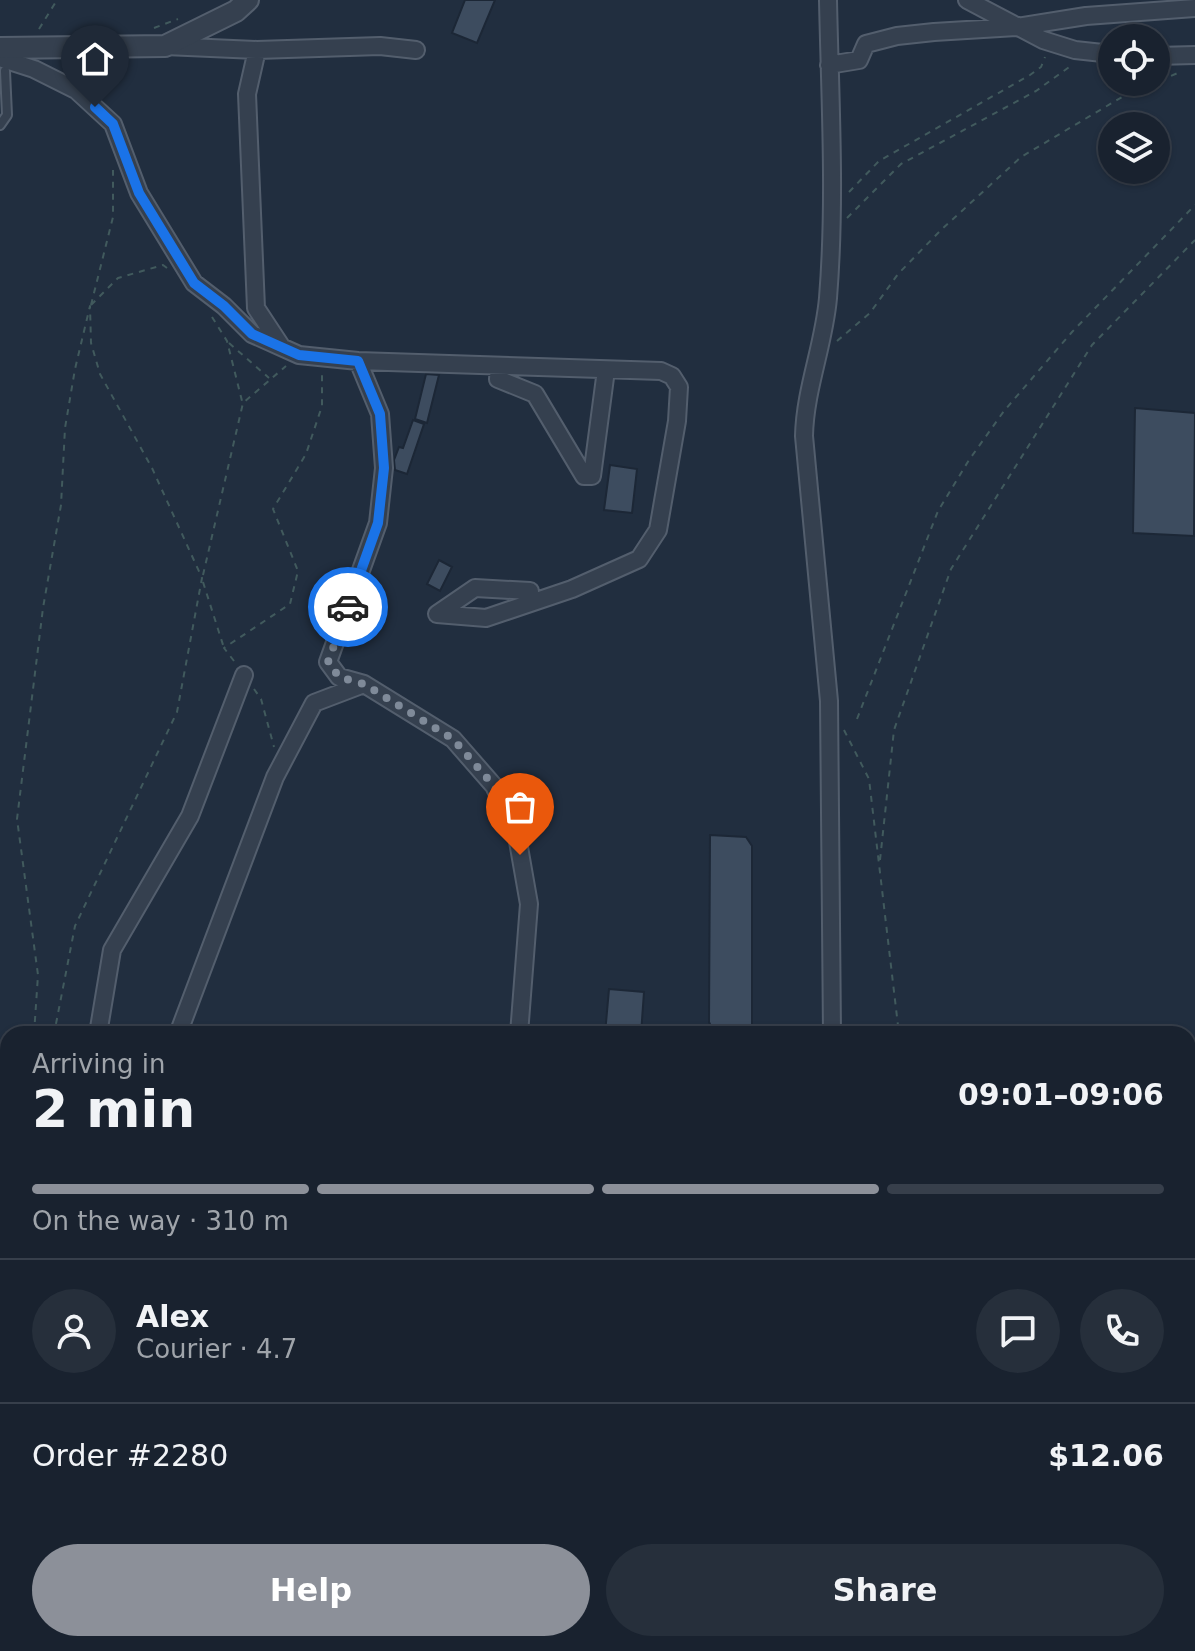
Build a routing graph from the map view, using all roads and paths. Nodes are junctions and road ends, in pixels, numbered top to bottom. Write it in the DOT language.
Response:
graph roads {
  1 [pos="57,0"];
  2 [pos="248,0"];
  3 [pos="828,0"];
  4 [pos="967,0"];
  5 [pos="1195,8"];
  6 [pos="186,16"];
  7 [pos="1016,27"];
  8 [pos="146,32"];
  9 [pos="1043,40"];
  10 [pos="165,46"];
  11 [pos="0,48"];
  12 [pos="257,50"];
  13 [pos="416,50"];
  14 [pos="1093,52"];
  15 [pos="1098,53"];
  16 [pos="1195,55"];
  17 [pos="1170,56"];
  18 [pos="32,59"];
  19 [pos="829,65"];
  20 [pos="2,67"];
  21 [pos="1184,70"];
  22 [pos="0,125"];
  23 [pos="113,171"];
  24 [pos="850,191"];
  25 [pos="1195,205"];
  26 [pos="833,233"];
  27 [pos="1195,240"];
  28 [pos="194,283"];
  29 [pos="90,306"];
  30 [pos="212,316"];
  31 [pos="227,341"];
  32 [pos="281,347"];
  33 [pos="299,355"];
  34 [pos="818,356"];
  35 [pos="322,358"];
  36 [pos="358,361"];
  37 [pos="499,366"];
  38 [pos="606,370"];
  39 [pos="270,379"];
  40 [pos="243,403"];
  41 [pos="202,578"];
  42 [pos="530,591"];
  43 [pos="224,648"];
  44 [pos="244,675"];
  45 [pos="364,684"];
  46 [pos="857,719"];
  47 [pos="842,726"];
  48 [pos="280,767"];
  49 [pos="880,860"];
  50 [pos="35,1026"];
  51 [pos="56,1026"];
  52 [pos="99,1026"];
  53 [pos="181,1026"];
  54 [pos="520,1026"];
  55 [pos="832,1026"];
  56 [pos="898,1026"];
  1 -- 18 [label="path"];
  2 -- 10 [label="street"];
  3 -- 19 [label="street"];
  4 -- 7 [label="street"];
  5 -- 7 [label="street"];
  6 -- 8 [label="path"];
  7 -- 9 [label="street"];
  7 -- 19 [label="street"];
  9 -- 14 [label="street"];
  9 -- 24 [label="path"];
  10 -- 12 [label="street"];
  10 -- 18 [label="street"];
  11 -- 18 [label="street"];
  12 -- 13 [label="street"];
  12 -- 32 [label="street"];
  14 -- 15 [label="street"];
  14 -- 26 [label="path"];
  16 -- 17 [label="street"];
  18 -- 20 [label="street"];
  18 -- 28 [label="street"];
  19 -- 26 [label="street"];
  20 -- 22 [label="lane"];
  21 -- 34 [label="path"];
  23 -- 29 [label="path"];
  25 -- 46 [label="path"];
  26 -- 34 [label="street"];
  27 -- 49 [label="path"];
  28 -- 29 [label="path"];
  28 -- 32 [label="street"];
  29 -- 41 [label="path"];
  29 -- 50 [label="path"];
  30 -- 31 [label="path"];
  31 -- 39 [label="path"];
  31 -- 40 [label="path"];
  32 -- 33 [label="street"];
  33 -- 35 [label="street"];
  33 -- 39 [label="path"];
  34 -- 55 [label="street"];
  35 -- 36 [label="street"];
  35 -- 43 [label="path"];
  36 -- 37 [label="street"];
  36 -- 45 [label="street"];
  37 -- 38 [label="street"];
  37 -- 38 [label="street"];
  38 -- 42 [label="street"];
  39 -- 40 [label="path"];
  40 -- 41 [label="path"];
  41 -- 43 [label="path"];
  41 -- 51 [label="path"];
  43 -- 44 [label="path"];
  44 -- 48 [label="path"];
  44 -- 52 [label="street"];
  45 -- 48 [label="street"];
  45 -- 54 [label="street"];
  47 -- 49 [label="path"];
  48 -- 53 [label="street"];
  49 -- 56 [label="path"];
}
